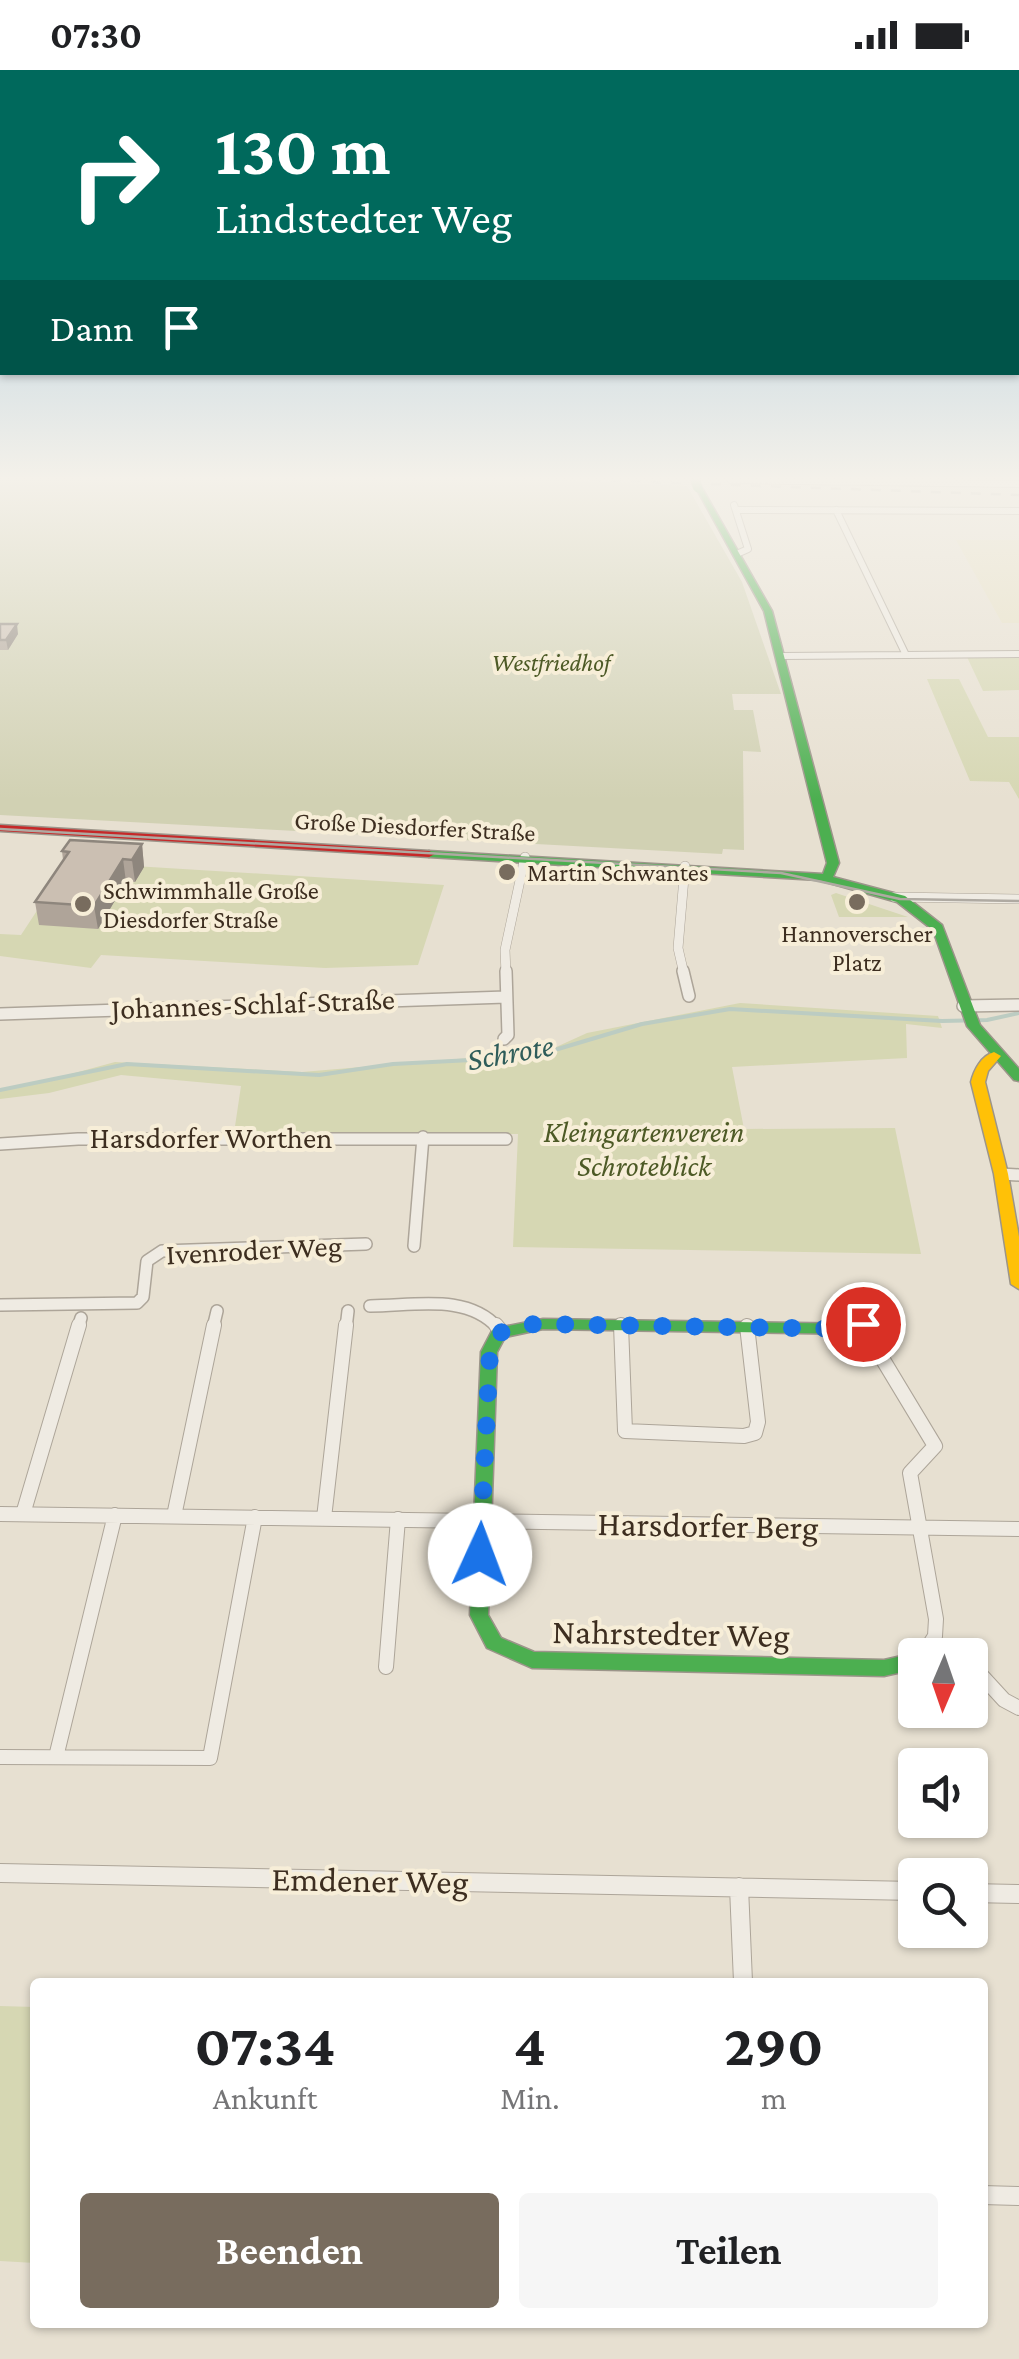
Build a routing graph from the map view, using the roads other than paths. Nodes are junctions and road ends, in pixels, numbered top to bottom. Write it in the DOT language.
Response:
graph roads {
  1 [pos="757,587"];
  2 [pos="873,587"];
  3 [pos="1019,654"];
  4 [pos="906,655"];
  5 [pos="782,656"];
  6 [pos="0,828"];
  7 [pos="525,857"];
  8 [pos="685,866"];
  9 [pos="827,879"];
  10 [pos="894,897"];
  11 [pos="1019,899"];
  12 [pos="689,996"];
  13 [pos="506,997"];
  14 [pos="1019,1006"];
  15 [pos="0,1014"];
  16 [pos="967,1017"];
  17 [pos="504,1039"];
  18 [pos="994,1056"];
  19 [pos="1019,1078"];
  20 [pos="423,1138"];
  21 [pos="506,1140"];
  22 [pos="0,1144"];
  23 [pos="1001,1174"];
  24 [pos="1019,1175"];
  25 [pos="366,1244"];
  26 [pos="414,1246"];
  27 [pos="1019,1284"];
  28 [pos="858,1297"];
  29 [pos="0,1304"];
  30 [pos="370,1306"];
  31 [pos="217,1311"];
  32 [pos="348,1311"];
  33 [pos="81,1318"];
  34 [pos="621,1325"];
  35 [pos="747,1326"];
  36 [pos="862,1329"];
  37 [pos="502,1331"];
  38 [pos="0,1514"];
  39 [pos="23,1514"];
  40 [pos="116,1515"];
  41 [pos="174,1516"];
  42 [pos="255,1517"];
  43 [pos="324,1518"];
  44 [pos="398,1519"];
  45 [pos="482,1521"];
  46 [pos="920,1528"];
  47 [pos="1019,1529"];
  48 [pos="930,1638"];
  49 [pos="898,1665"];
  50 [pos="386,1667"];
  51 [pos="988,1678"];
  52 [pos="1019,1708"];
  53 [pos="0,1757"];
  54 [pos="56,1757"];
  55 [pos="0,1873"];
  56 [pos="739,1887"];
  57 [pos="898,1892"];
  58 [pos="988,1893"];
  59 [pos="1019,1894"];
  60 [pos="743,1978"];
  61 [pos="988,2195"];
  62 [pos="1019,2196"];
  1 -- 5 [label="main road"];
  2 -- 4 [label="street"];
  3 -- 4 [label="street"];
  4 -- 5 [label="street"];
  5 -- 9 [label="main road"];
  6 -- 7 [label="main road, Große Diesdorfer Straße"];
  7 -- 8 [label="main road, Große Diesdorfer Straße"];
  7 -- 13 [label="street"];
  8 -- 9 [label="main road, Große Diesdorfer Straße"];
  8 -- 12 [label="street"];
  9 -- 10 [label="main road, Große Diesdorfer Straße"];
  10 -- 11 [label="street"];
  10 -- 16 [label="main road, Große Diesdorfer Straße"];
  13 -- 15 [label="street, Johannes-Schlaf-Straße"];
  13 -- 17 [label="street"];
  14 -- 16 [label="street"];
  16 -- 18 [label="main road, Große Diesdorfer Straße"];
  18 -- 19 [label="main road, Große Diesdorfer Straße"];
  18 -- 23 [label="main road"];
  20 -- 21 [label="street, Harsdorfer Worthen"];
  20 -- 22 [label="street, Harsdorfer Worthen"];
  20 -- 26 [label="street"];
  23 -- 24 [label="street"];
  23 -- 27 [label="main road"];
  25 -- 29 [label="street, Ivenroder Weg"];
  28 -- 36 [label="street"];
  30 -- 37 [label="street"];
  31 -- 41 [label="street"];
  32 -- 43 [label="street"];
  33 -- 39 [label="street"];
  34 -- 35 [label="main road"];
  34 -- 35 [label="street"];
  34 -- 37 [label="main road"];
  35 -- 36 [label="main road"];
  36 -- 46 [label="street"];
  37 -- 45 [label="main road, Nahrstedter Weg"];
  38 -- 39 [label="street, Harsdorfer Berg"];
  39 -- 40 [label="street, Harsdorfer Berg"];
  40 -- 41 [label="street, Harsdorfer Berg"];
  40 -- 54 [label="street"];
  41 -- 42 [label="street, Harsdorfer Berg"];
  42 -- 43 [label="street, Harsdorfer Berg"];
  42 -- 54 [label="street"];
  43 -- 44 [label="street, Harsdorfer Berg"];
  44 -- 45 [label="street, Harsdorfer Berg"];
  44 -- 50 [label="street"];
  45 -- 46 [label="street, Harsdorfer Berg"];
  45 -- 49 [label="main road, Nahrstedter Weg"];
  46 -- 47 [label="street, Harsdorfer Berg"];
  46 -- 48 [label="street"];
  51 -- 52 [label="street"];
  53 -- 54 [label="street"];
  55 -- 56 [label="street, Emdener Weg"];
  56 -- 57 [label="street, Emdener Weg"];
  56 -- 60 [label="street"];
  58 -- 59 [label="street"];
  61 -- 62 [label="street"];
}
